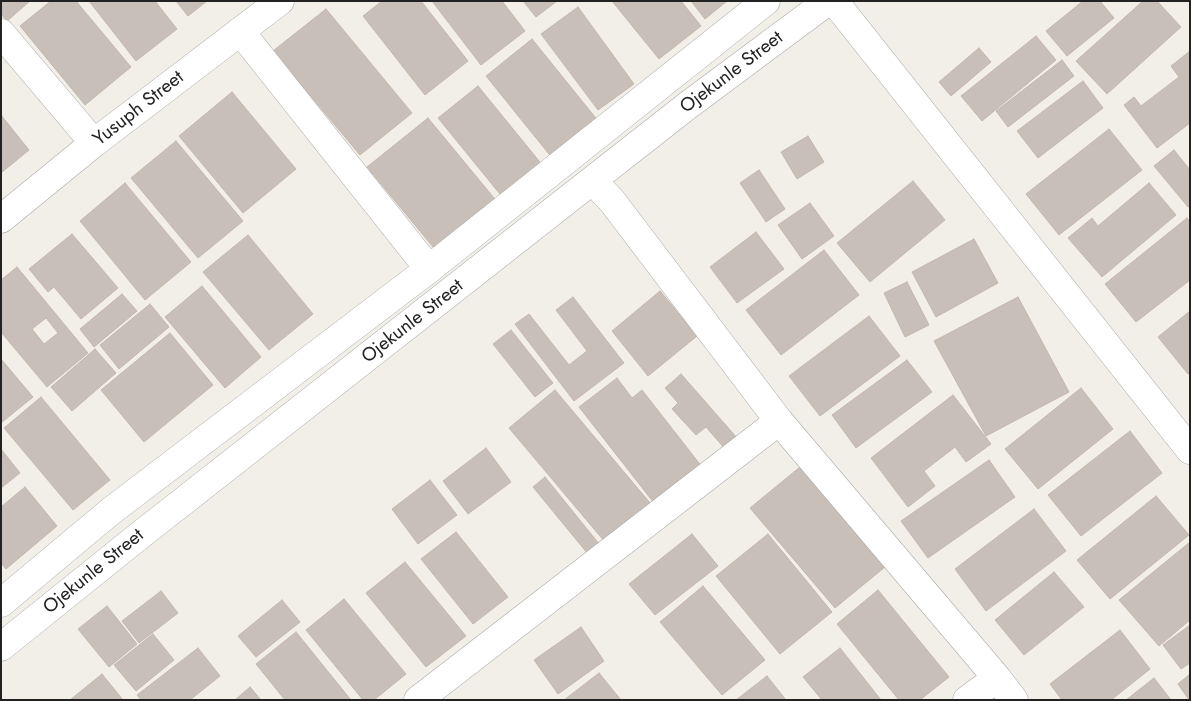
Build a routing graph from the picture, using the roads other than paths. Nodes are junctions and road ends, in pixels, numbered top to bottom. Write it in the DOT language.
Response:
graph roads {
  1 [pos="280,1"];
  2 [pos="766,1"];
  3 [pos="828,1"];
  4 [pos="834,1"];
  5 [pos="240,31"];
  6 [pos="1,33"];
  7 [pos="94,143"];
  8 [pos="592,181"];
  9 [pos="1,219"];
  10 [pos="429,269"];
  11 [pos="779,421"];
  12 [pos="1190,450"];
  13 [pos="1,603"];
  14 [pos="1,647"];
  15 [pos="997,678"];
  16 [pos="418,700"];
  17 [pos="967,700"];
  18 [pos="1014,700"];
  1 -- 5 [label="street, Yusuph Street"];
  2 -- 10 [label="street, Ojekunle Street"];
  3 -- 8 [label="street, Ojekunle Street"];
  4 -- 12 [label="street"];
  5 -- 7 [label="street, Yusuph Street"];
  5 -- 10 [label="street"];
  6 -- 7 [label="street"];
  7 -- 9 [label="street, Yusuph Street"];
  8 -- 11 [label="street"];
  8 -- 14 [label="street, Ojekunle Street"];
  10 -- 13 [label="street, Ojekunle Street"];
  11 -- 15 [label="street"];
  11 -- 16 [label="street"];
  15 -- 17 [label="street"];
  15 -- 18 [label="street"];
}
